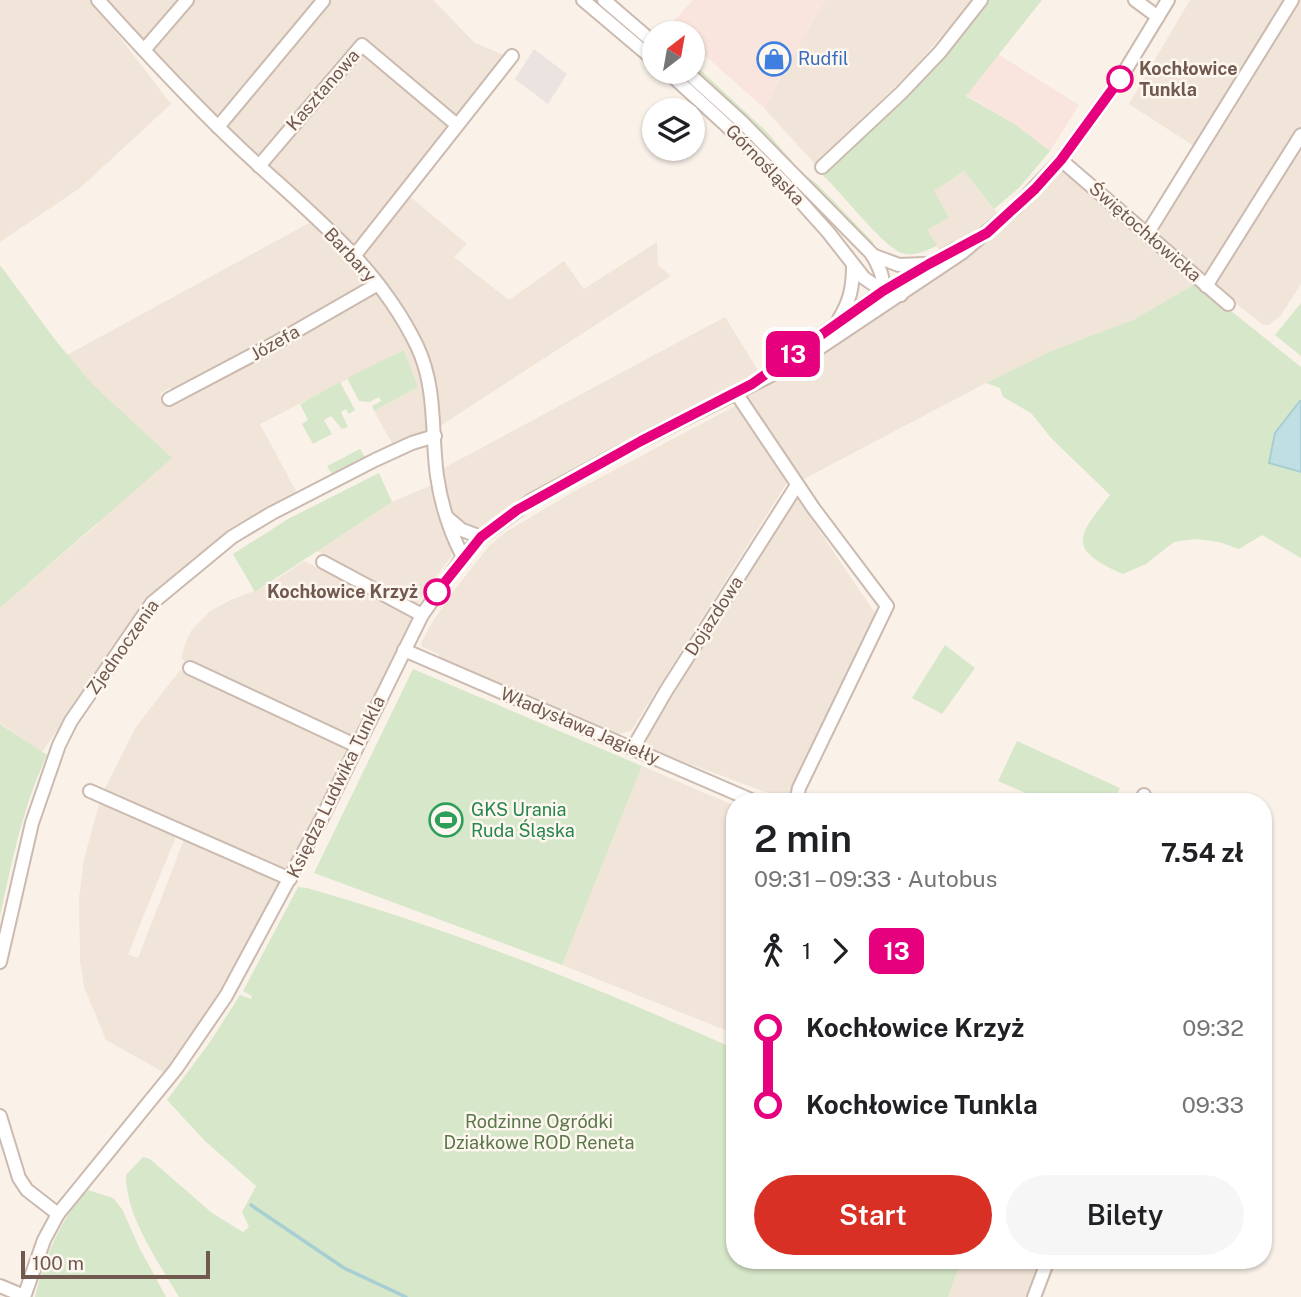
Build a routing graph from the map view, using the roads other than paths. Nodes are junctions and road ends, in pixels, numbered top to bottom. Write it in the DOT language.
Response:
graph roads {
  1 [pos="98,0"];
  2 [pos="187,0"];
  3 [pos="583,0"];
  4 [pos="604,0"];
  5 [pos="981,0"];
  6 [pos="1135,0"];
  7 [pos="1168,0"];
  8 [pos="1292,0"];
  9 [pos="323,1"];
  10 [pos="1158,17"];
  11 [pos="642,33"];
  12 [pos="144,50"];
  13 [pos="642,50"];
  14 [pos="512,56"];
  15 [pos="681,84"];
  16 [pos="700,84"];
  17 [pos="457,125"];
  18 [pos="218,127"];
  19 [pos="1301,135"];
  20 [pos="1061,160"];
  21 [pos="259,166"];
  22 [pos="822,167"];
  23 [pos="987,233"];
  24 [pos="1147,234"];
  25 [pos="872,254"];
  26 [pos="355,255"];
  27 [pos="929,264"];
  28 [pos="853,266"];
  29 [pos="378,284"];
  30 [pos="1206,286"];
  31 [pos="883,291"];
  32 [pos="901,295"];
  33 [pos="1228,304"];
  34 [pos="878,310"];
  35 [pos="835,324"];
  36 [pos="752,384"];
  37 [pos="736,393"];
  38 [pos="169,399"];
  39 [pos="435,436"];
  40 [pos="797,485"];
  41 [pos="448,519"];
  42 [pos="481,537"];
  43 [pos="463,557"];
  44 [pos="323,562"];
  45 [pos="422,615"];
  46 [pos="404,650"];
  47 [pos="190,668"];
  48 [pos="357,746"];
  49 [pos="634,748"];
  50 [pos="90,791"];
  51 [pos="736,793"];
  52 [pos="798,793"];
  53 [pos="290,879"];
  54 [pos="0,962"];
  55 [pos="0,1116"];
  56 [pos="58,1214"];
  57 [pos="1045,1269"];
  58 [pos="0,1286"];
  59 [pos="24,1297"];
  60 [pos="1034,1297"];
  1 -- 12 [label="street, Barbary"];
  2 -- 12 [label="street"];
  3 -- 13 [label="street"];
  4 -- 11 [label="street"];
  5 -- 22 [label="street"];
  6 -- 10 [label="street"];
  7 -- 10 [label="street, Księdza Ludwika Tunkla"];
  8 -- 24 [label="street"];
  9 -- 18 [label="street"];
  10 -- 20 [label="street, Księdza Ludwika Tunkla"];
  12 -- 18 [label="street, Barbary"];
  14 -- 17 [label="street"];
  15 -- 28 [label="street, Górnośląska"];
  16 -- 25 [label="street, Górnośląska"];
  17 -- 21 [label="street, Kasztanowa"];
  17 -- 26 [label="street"];
  18 -- 21 [label="street, Barbary"];
  19 -- 30 [label="street"];
  20 -- 23 [label="street, Księdza Ludwika Tunkla"];
  20 -- 24 [label="street, Świętochłowicka"];
  21 -- 26 [label="street, Barbary"];
  23 -- 27 [label="street, Księdza Ludwika Tunkla"];
  23 -- 32 [label="street, Księdza Ludwika Tunkla"];
  24 -- 30 [label="street, Świętochłowicka"];
  25 -- 27 [label="street, Górnośląska"];
  25 -- 31 [label="street, Górnośląska"];
  26 -- 29 [label="street, Barbary"];
  27 -- 31 [label="street, Księdza Ludwika Tunkla"];
  28 -- 31 [label="street, Górnośląska"];
  28 -- 35 [label="street"];
  29 -- 38 [label="street, Józefa"];
  29 -- 39 [label="street, Barbary"];
  30 -- 33 [label="street, Świętochłowicka"];
  31 -- 32 [label="street, Górnośląska"];
  31 -- 34 [label="street, Górnośląska"];
  31 -- 35 [label="street, Księdza Ludwika Tunkla"];
  32 -- 34 [label="street, Księdza Ludwika Tunkla"];
  34 -- 36 [label="street, Księdza Ludwika Tunkla"];
  35 -- 36 [label="street, Księdza Ludwika Tunkla"];
  36 -- 37 [label="street, Księdza Ludwika Tunkla"];
  37 -- 40 [label="street"];
  37 -- 42 [label="street, Księdza Ludwika Tunkla"];
  39 -- 41 [label="street, Barbary"];
  39 -- 54 [label="street, Zjednoczenia"];
  40 -- 49 [label="street, Dojazdowa"];
  40 -- 52 [label="street"];
  41 -- 42 [label="street"];
  41 -- 43 [label="street, Barbary"];
  42 -- 43 [label="street, Księdza Ludwika Tunkla"];
  43 -- 45 [label="street, Księdza Ludwika Tunkla"];
  44 -- 45 [label="street"];
  45 -- 46 [label="street, Księdza Ludwika Tunkla"];
  46 -- 48 [label="street, Księdza Ludwika Tunkla"];
  46 -- 49 [label="street, Władysława Jagiełły"];
  47 -- 48 [label="street"];
  48 -- 53 [label="street, Księdza Ludwika Tunkla"];
  49 -- 51 [label="street, Władysława Jagiełły"];
  50 -- 53 [label="street"];
  53 -- 56 [label="street, Księdza Ludwika Tunkla"];
  55 -- 56 [label="street"];
  56 -- 59 [label="street, Księdza Ludwika Tunkla"];
  57 -- 60 [label="street"];
  58 -- 59 [label="street"];
}
